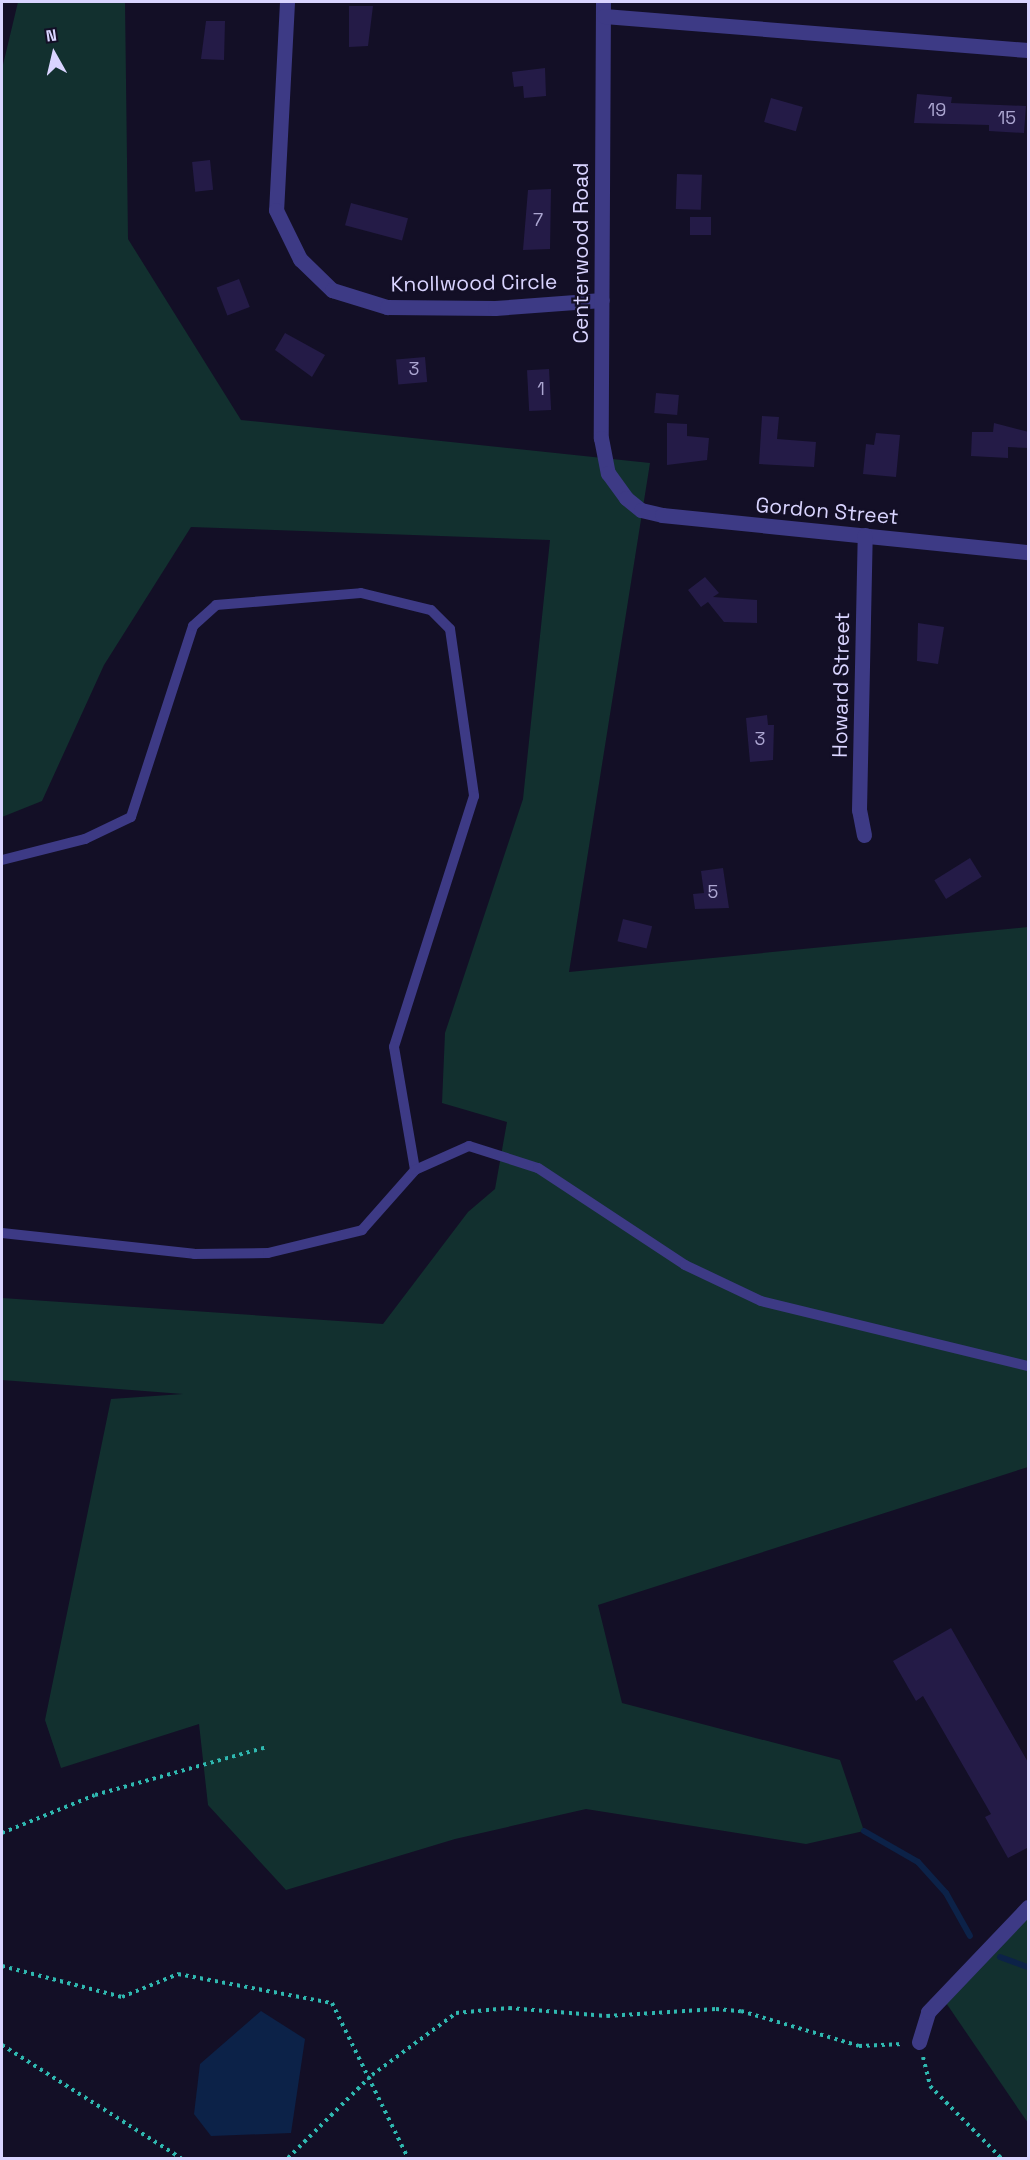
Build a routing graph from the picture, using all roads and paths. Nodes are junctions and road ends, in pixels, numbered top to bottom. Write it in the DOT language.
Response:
graph roads {
  1 [pos="287,2"];
  2 [pos="603,9"];
  3 [pos="1029,50"];
  4 [pos="602,300"];
  5 [pos="626,498"];
  6 [pos="865,535"];
  7 [pos="1029,552"];
  8 [pos="864,835"];
  9 [pos="2,860"];
  10 [pos="416,1170"];
  11 [pos="2,1233"];
  12 [pos="1029,1366"];
  13 [pos="267,1747"];
  14 [pos="2,1833"];
  15 [pos="1029,1908"];
  16 [pos="2,1966"];
  17 [pos="919,2042"];
  18 [pos="2,2045"];
  19 [pos="372,2075"];
  20 [pos="181,2158"];
  21 [pos="288,2158"];
  22 [pos="408,2158"];
  23 [pos="1001,2158"];
  1 -- 4 [label="street, Knollwood Circle"];
  2 -- 3 [label="street"];
  2 -- 4 [label="street, Centerwood Road"];
  4 -- 5 [label="street, Centerwood Road"];
  5 -- 6 [label="street, Gordon Street"];
  6 -- 7 [label="street, Gordon Street"];
  6 -- 8 [label="street, Howard Street"];
  9 -- 10 [label="lane"];
  10 -- 11 [label="lane"];
  10 -- 12 [label="lane"];
  13 -- 14 [label="path"];
  15 -- 17 [label="street"];
  16 -- 19 [label="path"];
  17 -- 19 [label="path"];
  17 -- 23 [label="path"];
  18 -- 20 [label="path"];
  19 -- 21 [label="path"];
  19 -- 22 [label="path"];
}
